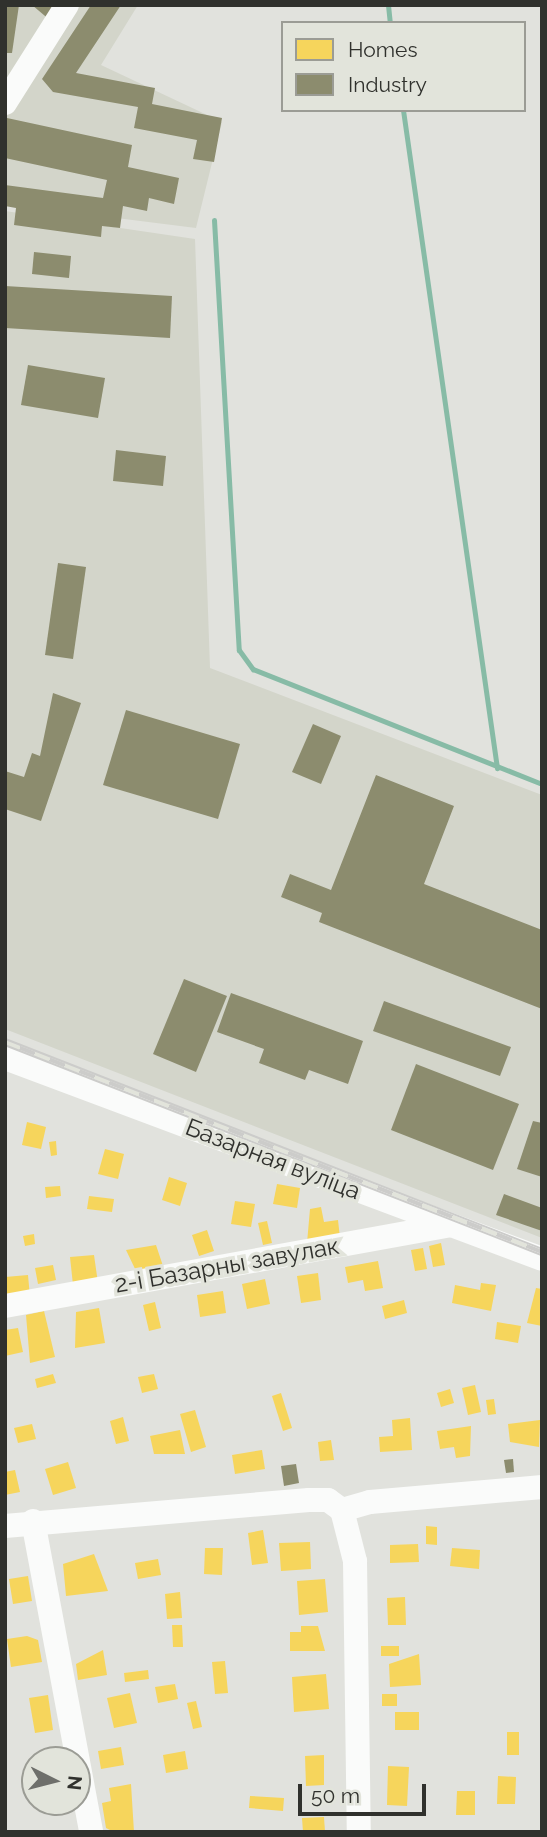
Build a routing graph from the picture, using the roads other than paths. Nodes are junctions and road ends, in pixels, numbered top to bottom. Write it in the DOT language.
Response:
graph roads {
  1 [pos="67,5"];
  2 [pos="5,103"];
  3 [pos="5,1058"];
  4 [pos="449,1225"];
  5 [pos="542,1259"];
  6 [pos="5,1306"];
  7 [pos="542,1487"];
  8 [pos="342,1510"];
  9 [pos="33,1521"];
  10 [pos="5,1526"];
  11 [pos="91,1832"];
  12 [pos="359,1832"];
  1 -- 2 [label="street"];
  3 -- 4 [label="street, Базарная вуліца"];
  4 -- 5 [label="street, Базарная вуліца"];
  4 -- 6 [label="street, 2-і Базарны завулак"];
  7 -- 8 [label="street"];
  8 -- 9 [label="street"];
  8 -- 12 [label="street"];
  9 -- 10 [label="street"];
  9 -- 11 [label="street"];
}
